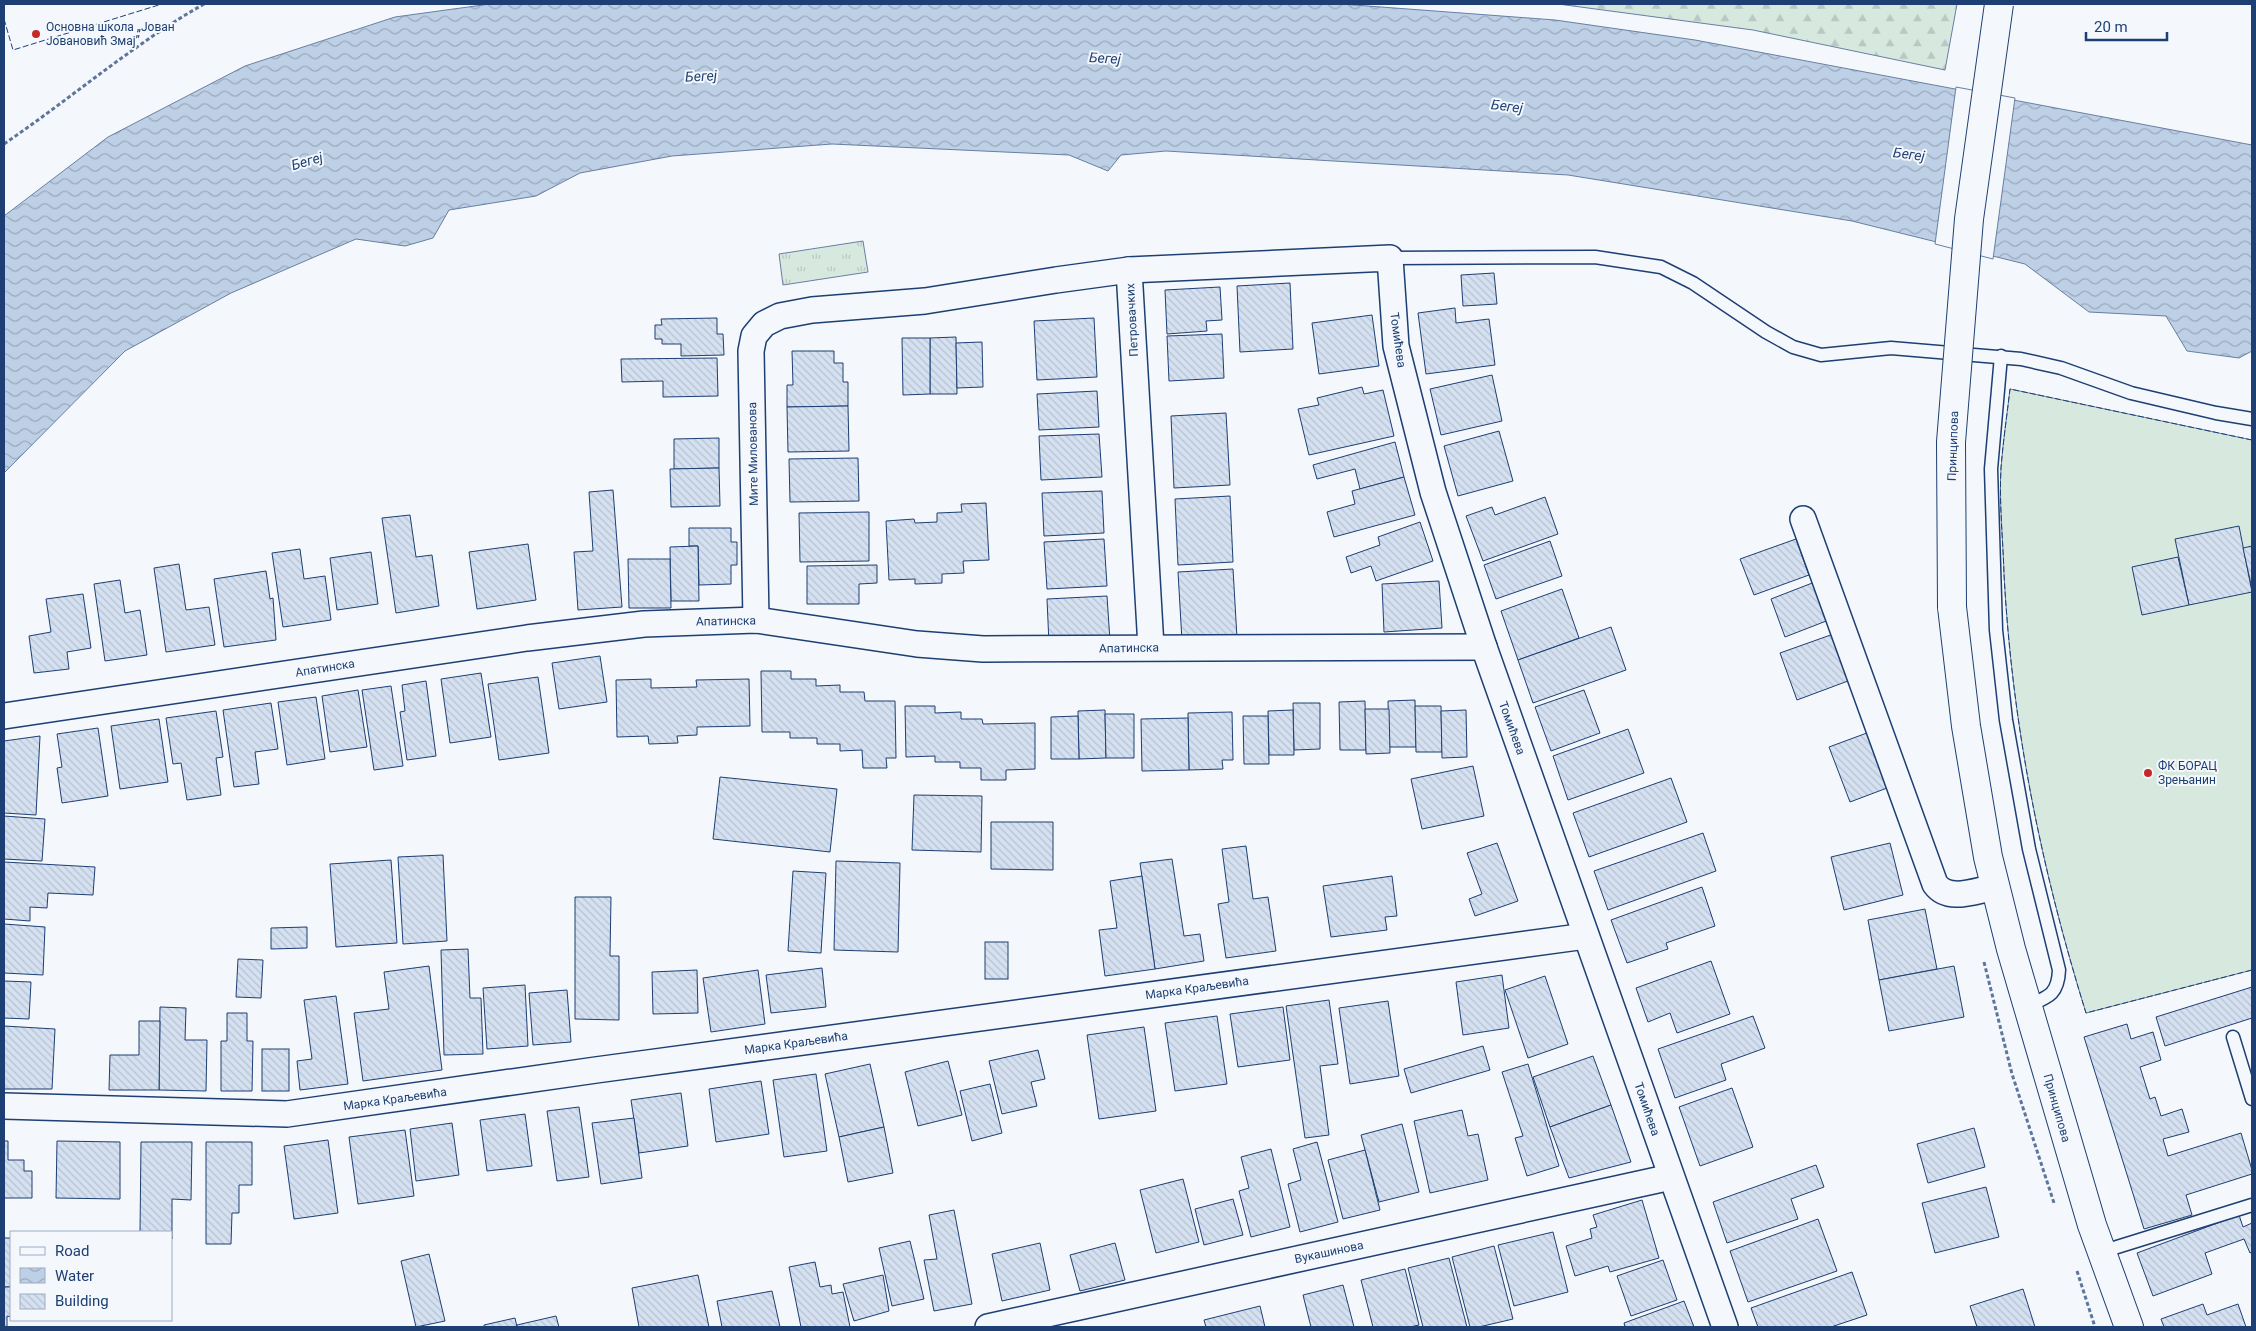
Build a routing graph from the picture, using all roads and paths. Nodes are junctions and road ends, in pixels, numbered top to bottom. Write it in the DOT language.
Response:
graph roads {
  1 [pos="204,4"];
  2 [pos="1999,4"];
  3 [pos="4,144"];
  4 [pos="1390,258"];
  5 [pos="1129,270"];
  6 [pos="794,313"];
  7 [pos="2001,356"];
  8 [pos="2252,419"];
  9 [pos="1803,519"];
  10 [pos="756,620"];
  11 [pos="1484,647"];
  12 [pos="1151,648"];
  13 [pos="4,716"];
  14 [pos="1996,887"];
  15 [pos="1586,936"];
  16 [pos="2027,1006"];
  17 [pos="2233,1037"];
  18 [pos="2252,1099"];
  19 [pos="4,1106"];
  20 [pos="1671,1177"];
  21 [pos="2252,1205"];
  22 [pos="2101,1252"];
  23 [pos="988,1327"];
  24 [pos="1725,1327"];
  25 [pos="2129,1327"];
  1 -- 3 [label="path"];
  2 -- 14 [label="street, Принципова, bridge"];
  4 -- 5 [label="street"];
  4 -- 7 [label="lane"];
  4 -- 11 [label="street, Томићева"];
  5 -- 6 [label="street, Петровачких"];
  5 -- 12 [label="street, Петровачких"];
  6 -- 10 [label="street, Мите Милованова"];
  7 -- 8 [label="lane"];
  7 -- 16 [label="lane"];
  9 -- 14 [label="street"];
  10 -- 12 [label="street, Апатинска"];
  10 -- 13 [label="street, Апатинска"];
  11 -- 12 [label="street, Апатинска"];
  11 -- 15 [label="street, Томићева"];
  14 -- 16 [label="street, Принципова"];
  15 -- 19 [label="street, Марка Краљевића"];
  15 -- 20 [label="street, Томићева"];
  16 -- 22 [label="street, Принципова"];
  17 -- 18 [label="lane"];
  20 -- 23 [label="street, Вукашинова"];
  20 -- 24 [label="street, Томићева"];
  21 -- 22 [label="lane"];
  22 -- 25 [label="street, Принципова"];
}
